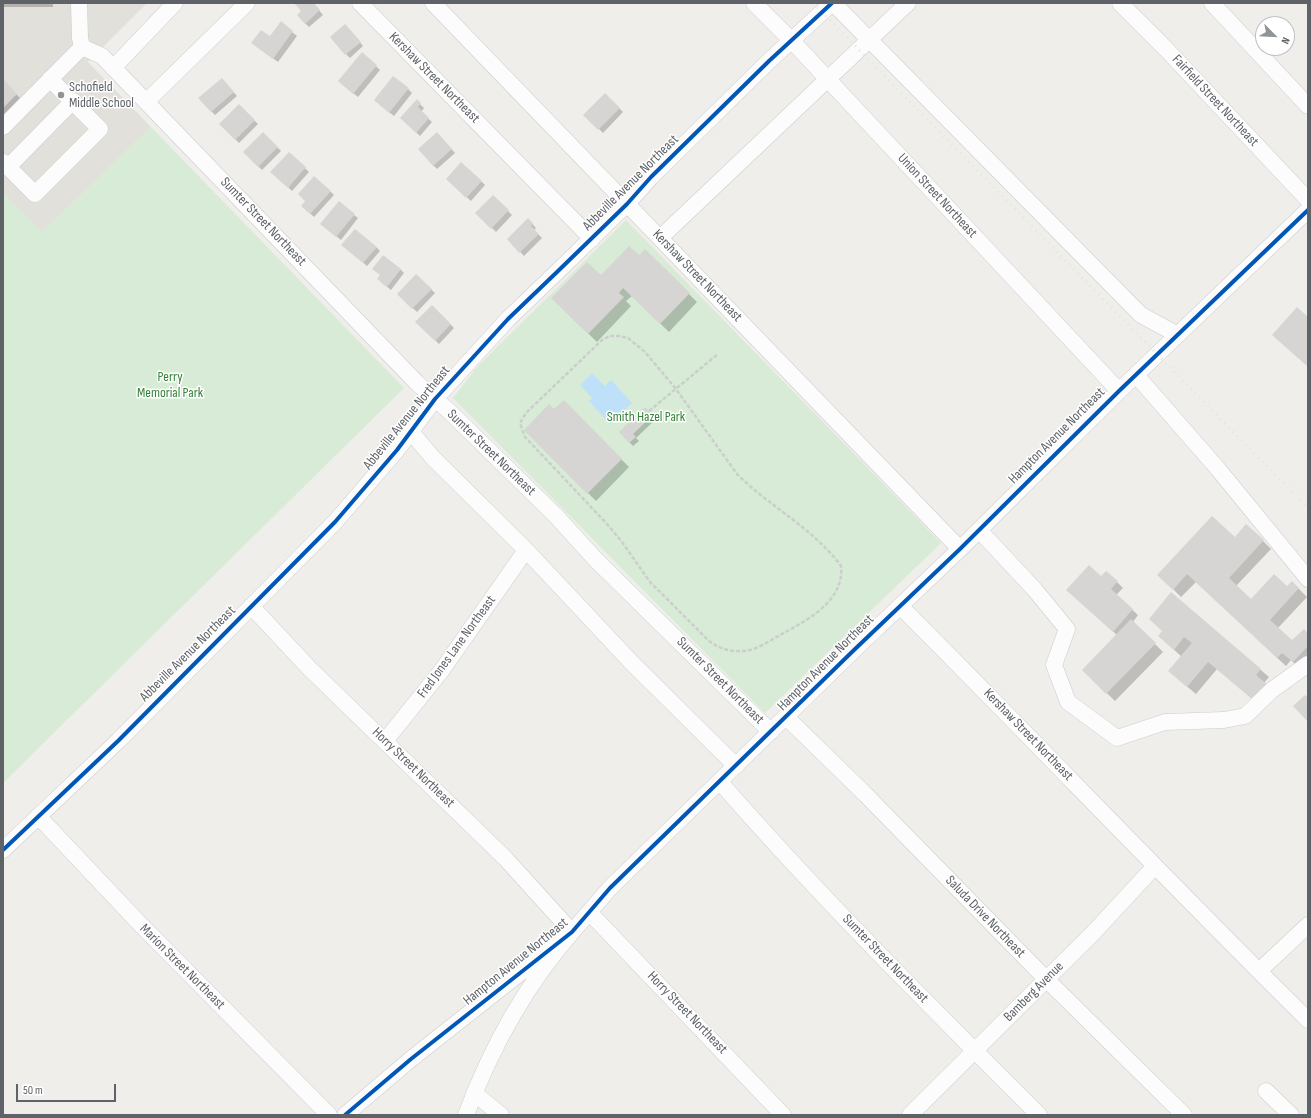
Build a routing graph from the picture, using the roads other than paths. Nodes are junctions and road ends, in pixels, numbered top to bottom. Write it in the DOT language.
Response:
graph roads {
  1 [pos="79,3"];
  2 [pos="175,3"];
  3 [pos="248,3"];
  4 [pos="360,3"];
  5 [pos="433,3"];
  6 [pos="754,3"];
  7 [pos="832,3"];
  8 [pos="908,3"];
  9 [pos="1120,3"];
  10 [pos="1212,3"];
  11 [pos="871,40"];
  12 [pos="792,41"];
  13 [pos="82,47"];
  14 [pos="113,68"];
  15 [pos="50,79"];
  16 [pos="829,80"];
  17 [pos="73,101"];
  18 [pos="146,102"];
  19 [pos="1308,106"];
  20 [pos="3,127"];
  21 [pos="6,164"];
  22 [pos="1308,200"];
  23 [pos="627,204"];
  24 [pos="1308,210"];
  25 [pos="660,238"];
  26 [pos="592,239"];
  27 [pos="1178,336"];
  28 [pos="1136,375"];
  29 [pos="1119,391"];
  30 [pos="435,399"];
  31 [pos="411,432"];
  32 [pos="979,530"];
  33 [pos="960,549"];
  34 [pos="526,550"];
  35 [pos="1308,579"];
  36 [pos="251,606"];
  37 [pos="900,606"];
  38 [pos="1308,664"];
  39 [pos="786,717"];
  40 [pos="771,732"];
  41 [pos="385,741"];
  42 [pos="736,766"];
  43 [pos="720,782"];
  44 [pos="38,816"];
  45 [pos="3,850"];
  46 [pos="1155,866"];
  47 [pos="589,912"];
  48 [pos="1308,925"];
  49 [pos="572,932"];
  50 [pos="1259,971"];
  51 [pos="1046,979"];
  52 [pos="1308,1020"];
  53 [pos="975,1051"];
  54 [pos="1266,1091"];
  55 [pos="474,1093"];
  56 [pos="329,1115"];
  57 [pos="345,1115"];
  58 [pos="466,1115"];
  59 [pos="501,1115"];
  60 [pos="783,1115"];
  61 [pos="910,1115"];
  62 [pos="1039,1115"];
  63 [pos="1184,1115"];
  64 [pos="1291,1115"];
  1 -- 13 [label="street"];
  2 -- 14 [label="street"];
  3 -- 18 [label="street"];
  4 -- 26 [label="street, Kershaw Street Northeast"];
  5 -- 23 [label="street, Kershaw Street Northeast"];
  6 -- 12 [label="street, Union Street Northeast"];
  7 -- 11 [label="street"];
  7 -- 12 [label="street, Abbeville Avenue Northeast"];
  8 -- 11 [label="street"];
  9 -- 22 [label="street, Fairfield Street Northeast"];
  10 -- 19 [label="street"];
  11 -- 16 [label="street"];
  11 -- 27 [label="street"];
  12 -- 16 [label="street, Union Street Northeast"];
  12 -- 23 [label="street, Abbeville Avenue Northeast"];
  13 -- 14 [label="street, Sumter Street Northeast"];
  13 -- 15 [label="street"];
  14 -- 18 [label="street, Sumter Street Northeast"];
  15 -- 17 [label="street"];
  15 -- 20 [label="street"];
  16 -- 25 [label="street"];
  16 -- 29 [label="street, Union Street Northeast"];
  17 -- 21 [label="street"];
  17 -- 21 [label="street"];
  18 -- 30 [label="street, Sumter Street Northeast"];
  23 -- 25 [label="street, Kershaw Street Northeast"];
  23 -- 26 [label="street, Abbeville Avenue Northeast"];
  24 -- 27 [label="street, Hampton Avenue Northeast"];
  25 -- 33 [label="street, Kershaw Street Northeast"];
  26 -- 30 [label="street, Abbeville Avenue Northeast"];
  27 -- 28 [label="street, Hampton Avenue Northeast"];
  28 -- 29 [label="street, Hampton Avenue Northeast"];
  28 -- 35 [label="street"];
  29 -- 32 [label="street, Hampton Avenue Northeast"];
  30 -- 31 [label="street, Abbeville Avenue Northeast"];
  30 -- 40 [label="street, Sumter Street Northeast"];
  31 -- 34 [label="street"];
  31 -- 36 [label="street, Abbeville Avenue Northeast"];
  32 -- 33 [label="street, Hampton Avenue Northeast"];
  32 -- 38 [label="street"];
  33 -- 37 [label="street, Hampton Avenue Northeast"];
  34 -- 41 [label="street, Fred Jones Lane Northeast"];
  34 -- 42 [label="street"];
  36 -- 41 [label="street, Horry Street Northeast"];
  36 -- 44 [label="street, Abbeville Avenue Northeast"];
  37 -- 39 [label="street, Hampton Avenue Northeast"];
  37 -- 46 [label="street, Kershaw Street Northeast"];
  39 -- 40 [label="street, Hampton Avenue Northeast"];
  39 -- 51 [label="street, Saluda Drive Northeast"];
  40 -- 42 [label="street, Hampton Avenue Northeast"];
  41 -- 49 [label="street, Horry Street Northeast"];
  42 -- 43 [label="street, Hampton Avenue Northeast"];
  43 -- 47 [label="street, Hampton Avenue Northeast"];
  43 -- 53 [label="street, Sumter Street Northeast"];
  44 -- 45 [label="street, Abbeville Avenue Northeast"];
  44 -- 56 [label="street, Marion Street Northeast"];
  46 -- 50 [label="street, Kershaw Street Northeast"];
  46 -- 51 [label="street, Bamberg Avenue"];
  47 -- 49 [label="street, Hampton Avenue Northeast"];
  47 -- 60 [label="street, Horry Street Northeast"];
  48 -- 50 [label="street"];
  49 -- 55 [label="street"];
  49 -- 57 [label="street, Hampton Avenue Northeast"];
  50 -- 52 [label="street"];
  51 -- 53 [label="street, Bamberg Avenue"];
  51 -- 63 [label="street, Saluda Drive Northeast"];
  53 -- 61 [label="street, Bamberg Avenue"];
  53 -- 62 [label="street, Sumter Street Northeast"];
  54 -- 64 [label="street"];
  55 -- 58 [label="street"];
  55 -- 59 [label="street"];
}
